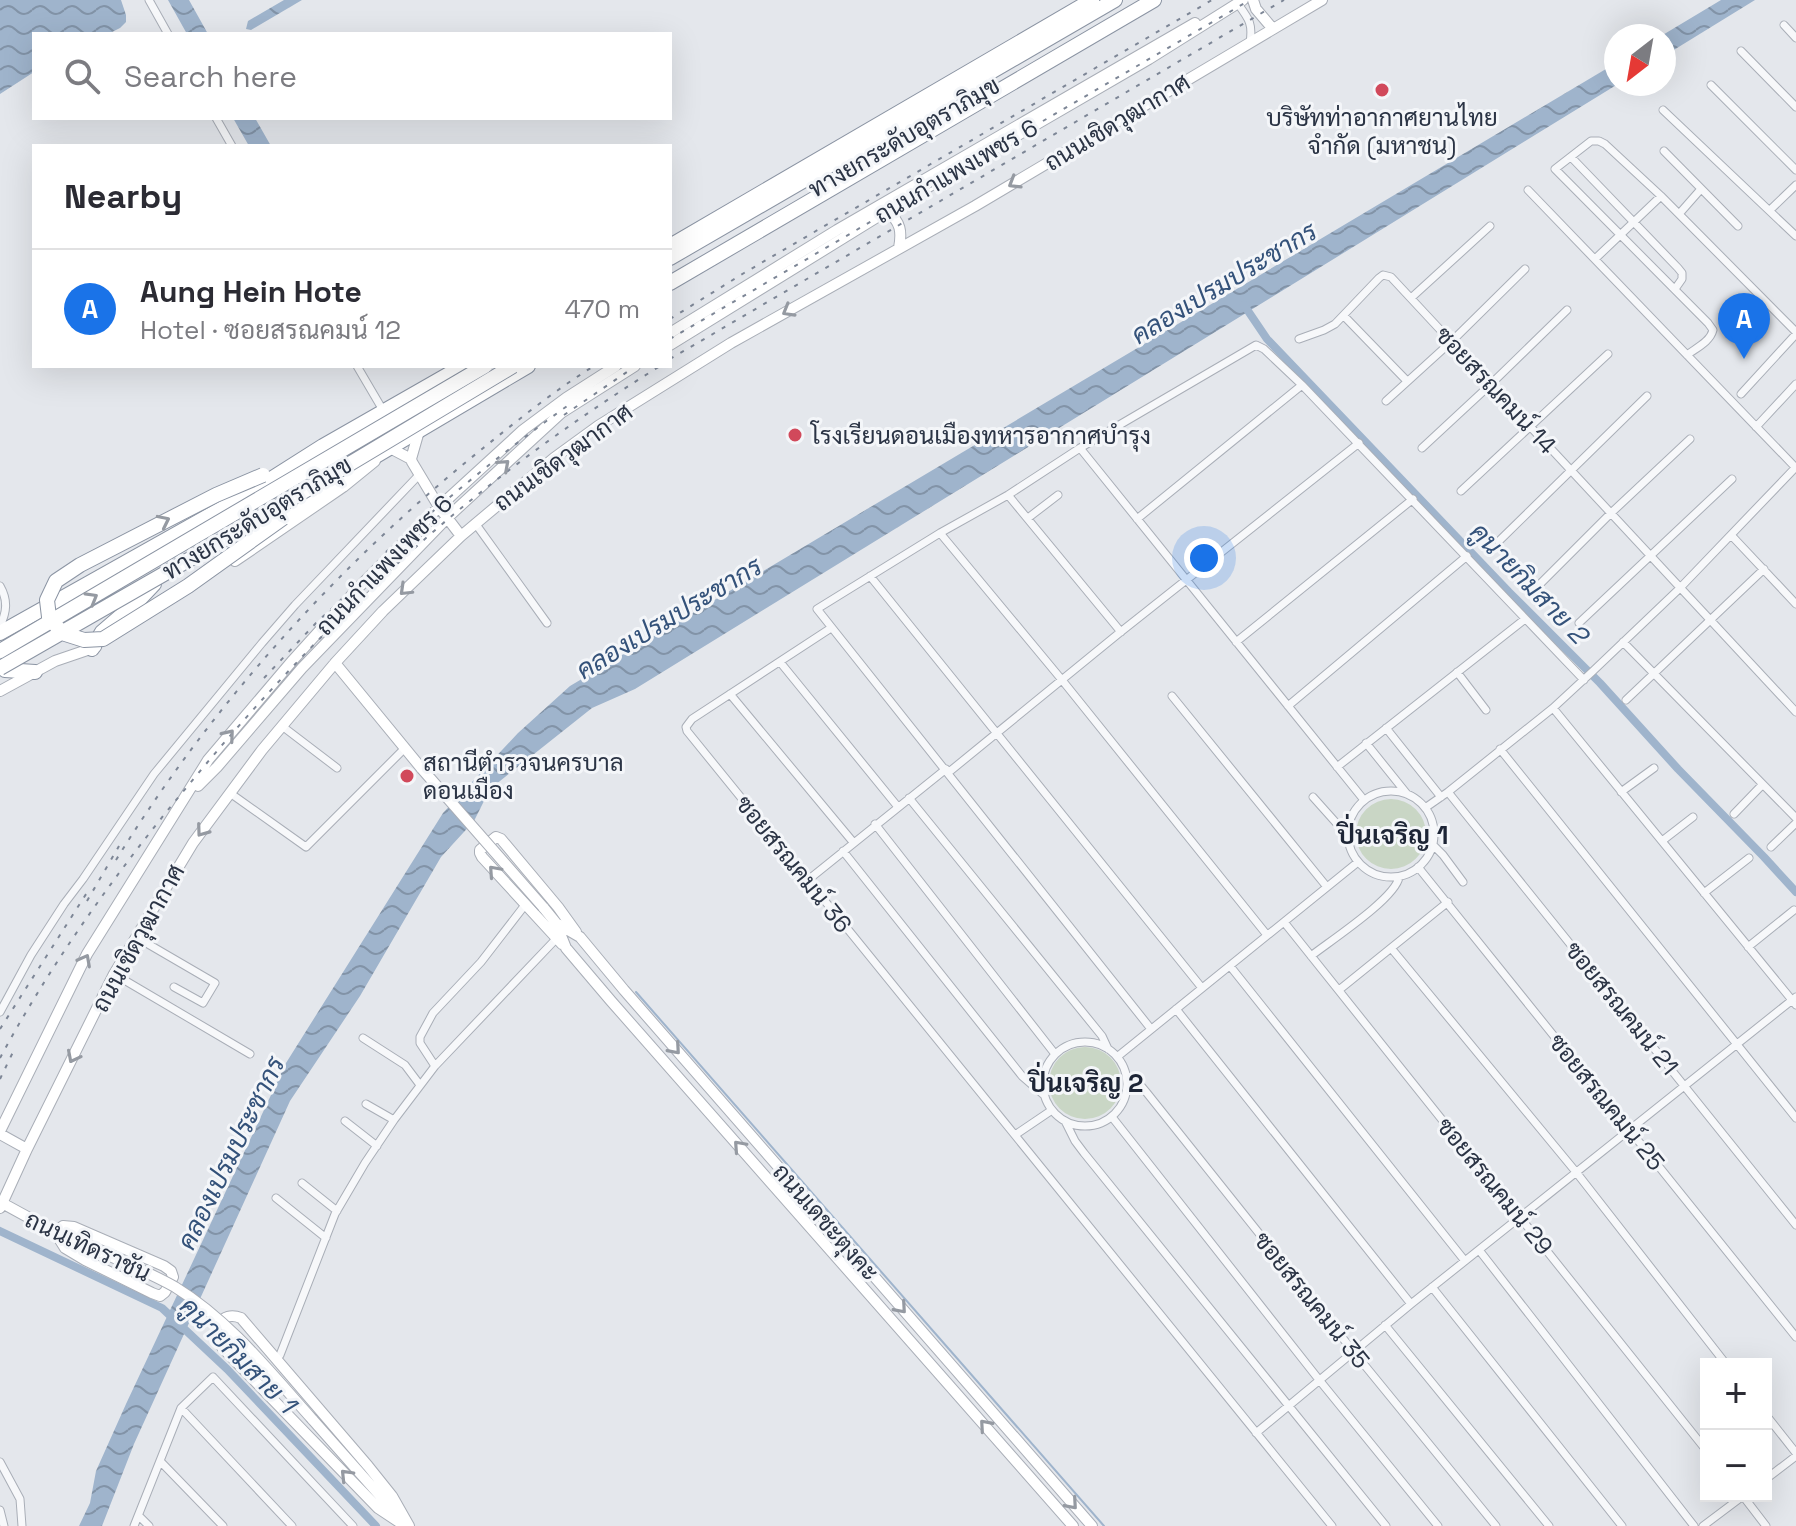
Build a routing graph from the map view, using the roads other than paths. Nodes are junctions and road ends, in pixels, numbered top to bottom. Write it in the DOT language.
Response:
graph roads {
  1 [pos="149,0"];
  2 [pos="1092,0"];
  3 [pos="1115,0"];
  4 [pos="1139,0"];
  5 [pos="1154,0"];
  6 [pos="1253,0"];
  7 [pos="1322,0"];
  8 [pos="1239,1"];
  9 [pos="1784,25"];
  10 [pos="1273,29"];
  11 [pos="167,32"];
  12 [pos="1796,38"];
  13 [pos="1250,42"];
  14 [pos="1741,51"];
  15 [pos="1711,85"];
  16 [pos="1796,107"];
  17 [pos="1663,110"];
  18 [pos="217,120"];
  19 [pos="231,144"];
  20 [pos="1664,151"];
  21 [pos="1571,157"];
  22 [pos="1796,170"];
  23 [pos="1796,185"];
  24 [pos="1701,189"];
  25 [pos="1528,190"];
  26 [pos="1661,196"];
  27 [pos="1770,210"];
  28 [pos="887,211"];
  29 [pos="1679,214"];
  30 [pos="1635,222"];
  31 [pos="1490,226"];
  32 [pos="1738,226"];
  33 [pos="1621,234"];
  34 [pos="1796,236"];
  35 [pos="672,245"];
  36 [pos="899,248"];
  37 [pos="672,257"];
  38 [pos="1595,259"];
  39 [pos="1525,269"];
  40 [pos="672,273"];
  41 [pos="672,282"];
  42 [pos="1675,289"];
  43 [pos="1411,298"];
  44 [pos="1567,310"];
  45 [pos="1344,316"];
  46 [pos="672,332"];
  47 [pos="1796,333"];
  48 [pos="1299,339"];
  49 [pos="1452,341"];
  50 [pos="672,344"];
  51 [pos="1608,354"];
  52 [pos="1687,355"];
  53 [pos="358,368"];
  54 [pos="460,368"];
  55 [pos="482,368"];
  56 [pos="510,368"];
  57 [pos="525,368"];
  58 [pos="613,368"];
  59 [pos="632,368"];
  60 [pos="1407,381"];
  61 [pos="1491,384"];
  62 [pos="1796,384"];
  63 [pos="1302,385"];
  64 [pos="1741,394"];
  65 [pos="1647,396"];
  66 [pos="1386,401"];
  67 [pos="384,412"];
  68 [pos="1531,427"];
  69 [pos="1756,427"];
  70 [pos="419,431"];
  71 [pos="1690,439"];
  72 [pos="1359,443"];
  73 [pos="323,446"];
  74 [pos="1080,448"];
  75 [pos="1422,448"];
  76 [pos="386,450"];
  77 [pos="358,467"];
  78 [pos="415,467"];
  79 [pos="1796,468"];
  80 [pos="1571,471"];
  81 [pos="1732,479"];
  82 [pos="1461,491"];
  83 [pos="1008,495"];
  84 [pos="1058,495"];
  85 [pos="1413,499"];
  86 [pos="439,507"];
  87 [pos="1610,514"];
  88 [pos="447,518"];
  89 [pos="1028,518"];
  90 [pos="1137,519"];
  91 [pos="475,523"];
  92 [pos="940,533"];
  93 [pos="1731,535"];
  94 [pos="461,536"];
  95 [pos="1499,541"];
  96 [pos="1467,556"];
  97 [pos="1649,556"];
  98 [pos="1764,569"];
  99 [pos="870,576"];
  100 [pos="1187,580"];
  101 [pos="1541,583"];
  102 [pos="154,584"];
  103 [pos="0,586"];
  104 [pos="1679,589"];
  105 [pos="1796,604"];
  106 [pos="1525,619"];
  107 [pos="1710,621"];
  108 [pos="547,623"];
  109 [pos="1579,623"];
  110 [pos="0,626"];
  111 [pos="831,628"];
  112 [pos="1121,632"];
  113 [pos="0,633"];
  114 [pos="1236,642"];
  115 [pos="1623,642"];
  116 [pos="92,649"];
  117 [pos="0,651"];
  118 [pos="780,662"];
  119 [pos="335,663"];
  120 [pos="2,670"];
  121 [pos="35,672"];
  122 [pos="1457,672"];
  123 [pos="1653,674"];
  124 [pos="1588,676"];
  125 [pos="1062,680"];
  126 [pos="0,691"];
  127 [pos="730,694"];
  128 [pos="1172,696"];
  129 [pos="1626,700"];
  130 [pos="1288,706"];
  131 [pos="1553,708"];
  132 [pos="1486,710"];
  133 [pos="1796,712"];
  134 [pos="282,726"];
  135 [pos="1386,728"];
  136 [pos="996,733"];
  137 [pos="1366,743"];
  138 [pos="405,748"];
  139 [pos="1500,749"];
  140 [pos="1337,767"];
  141 [pos="337,768"];
  142 [pos="1654,768"];
  143 [pos="947,770"];
  144 [pos="1762,785"];
  145 [pos="1621,792"];
  146 [pos="230,793"];
  147 [pos="1407,794"];
  148 [pos="1444,795"];
  149 [pos="1313,797"];
  150 [pos="909,798"];
  151 [pos="185,799"];
  152 [pos="1364,800"];
  153 [pos="898,807"];
  154 [pos="1425,808"];
  155 [pos="1734,814"];
  156 [pos="1693,817"];
  157 [pos="1796,821"];
  158 [pos="875,824"];
  159 [pos="1347,835"];
  160 [pos="1662,841"];
  161 [pos="853,842"];
  162 [pos="1433,845"];
  163 [pos="1771,847"];
  164 [pos="843,851"];
  165 [pos="1749,858"];
  166 [pos="1358,862"];
  167 [pos="1418,867"];
  168 [pos="1399,877"];
  169 [pos="808,880"];
  170 [pos="1463,882"];
  171 [pos="1327,887"];
  172 [pos="1704,893"];
  173 [pos="1448,902"];
  174 [pos="525,905"];
  175 [pos="1794,910"];
  176 [pos="1284,922"];
  177 [pos="556,923"];
  178 [pos="1267,935"];
  179 [pos="136,937"];
  180 [pos="580,937"];
  181 [pos="556,939"];
  182 [pos="1748,947"];
  183 [pos="566,948"];
  184 [pos="1391,948"];
  185 [pos="1311,956"];
  186 [pos="1230,966"];
  187 [pos="114,974"];
  188 [pos="174,987"];
  189 [pos="1202,988"];
  190 [pos="1339,990"];
  191 [pos="1795,1001"];
  192 [pos="1176,1009"];
  193 [pos="0,1012"];
  194 [pos="1151,1029"];
  195 [pos="363,1038"];
  196 [pos="1737,1044"];
  197 [pos="1108,1049"];
  198 [pos="250,1054"];
  199 [pos="1055,1054"];
  200 [pos="1117,1057"];
  201 [pos="435,1066"];
  202 [pos="1127,1077"];
  203 [pos="420,1085"];
  204 [pos="1684,1085"];
  205 [pos="1044,1095"];
  206 [pos="366,1104"];
  207 [pos="1052,1110"];
  208 [pos="1112,1117"];
  209 [pos="1796,1118"];
  210 [pos="394,1120"];
  211 [pos="345,1121"];
  212 [pos="1065,1121"];
  213 [pos="1629,1131"];
  214 [pos="0,1132"];
  215 [pos="1015,1135"];
  216 [pos="377,1146"];
  217 [pos="27,1149"];
  218 [pos="1576,1172"];
  219 [pos="302,1183"];
  220 [pos="276,1198"];
  221 [pos="1,1206"];
  222 [pos="337,1211"];
  223 [pos="1520,1218"];
  224 [pos="1796,1225"];
  225 [pos="55,1232"];
  226 [pos="326,1238"];
  227 [pos="1479,1250"];
  228 [pos="1465,1261"];
  229 [pos="1432,1287"];
  230 [pos="1411,1304"];
  231 [pos="1385,1325"];
  232 [pos="920,1329"];
  233 [pos="1796,1337"];
  234 [pos="910,1339"];
  235 [pos="1353,1351"];
  236 [pos="280,1355"];
  237 [pos="1721,1358"];
  238 [pos="1320,1381"];
  239 [pos="1288,1406"];
  240 [pos="181,1408"];
  241 [pos="1772,1423"];
  242 [pos="1256,1433"];
  243 [pos="1700,1443"];
  244 [pos="1796,1455"];
  245 [pos="160,1461"];
  246 [pos="0,1462"];
  247 [pos="1772,1474"];
  248 [pos="1735,1502"];
  249 [pos="1748,1502"];
  250 [pos="139,1516"];
  251 [pos="22,1526"];
  252 [pos="134,1526"];
  253 [pos="149,1526"];
  254 [pos="223,1526"];
  255 [pos="292,1526"];
  256 [pos="353,1526"];
  257 [pos="407,1526"];
  258 [pos="1073,1526"];
  259 [pos="1092,1526"];
  260 [pos="1332,1526"];
  261 [pos="1386,1526"];
  262 [pos="1438,1526"];
  263 [pos="1496,1526"];
  264 [pos="1549,1526"];
  265 [pos="1622,1526"];
  266 [pos="1694,1526"];
  267 [pos="1703,1526"];
  268 [pos="1766,1526"];
  1 -- 11 [label="street"];
  2 -- 35 [label="highway"];
  3 -- 37 [label="highway, ทางยกระดับอุตราภิมุข"];
  4 -- 40 [label="highway, ทางยกระดับอุตราภิมุข"];
  5 -- 41 [label="highway"];
  6 -- 10 [label="main road"];
  7 -- 10 [label="main road, ถนนเชิดวุฒากาศ"];
  8 -- 13 [label="street"];
  8 -- 28 [label="main road, ถนนกำแพงเพชร 6"];
  8 -- 46 [label="main road, ถนนกำแพงเพชร 6"];
  9 -- 12 [label="street"];
  10 -- 13 [label="main road, ถนนเชิดวุฒากาศ"];
  13 -- 36 [label="main road, ถนนเชิดวุฒากาศ, one-way"];
  14 -- 16 [label="street"];
  15 -- 22 [label="street"];
  17 -- 27 [label="street"];
  18 -- 19 [label="street"];
  20 -- 24 [label="street"];
  21 -- 26 [label="street"];
  21 -- 30 [label="street"];
  21 -- 33 [label="street"];
  23 -- 27 [label="street"];
  24 -- 29 [label="street"];
  24 -- 32 [label="street"];
  25 -- 38 [label="street"];
  26 -- 29 [label="street"];
  26 -- 30 [label="street"];
  27 -- 34 [label="street"];
  28 -- 36 [label="main road"];
  28 -- 50 [label="main road, ถนนกำแพงเพชร 6"];
  29 -- 47 [label="street"];
  30 -- 33 [label="street"];
  30 -- 42 [label="street"];
  31 -- 43 [label="street"];
  33 -- 38 [label="street"];
  33 -- 42 [label="street"];
  36 -- 91 [label="main road, ถนนเชิดวุฒากาศ, one-way"];
  38 -- 52 [label="street"];
  39 -- 49 [label="street"];
  42 -- 52 [label="street"];
  43 -- 45 [label="street, ซอยสรณคมน์ 14"];
  43 -- 49 [label="street, ซอยสรณคมน์ 14"];
  44 -- 61 [label="street"];
  45 -- 48 [label="street, ซอยสรณคมน์ 14"];
  45 -- 60 [label="street"];
  47 -- 64 [label="street"];
  49 -- 60 [label="street"];
  49 -- 61 [label="street, ซอยสรณคมน์ 14"];
  51 -- 68 [label="street"];
  52 -- 69 [label="street"];
  53 -- 67 [label="street"];
  54 -- 67 [label="highway"];
  117 -- 55 [label="highway, ทางยกระดับอุตราภิมุข, one-way, bridge"];
  56 -- 120 [label="highway, ทางยกระดับอุตราภิมุข, bridge"];
  57 -- 70 [label="highway"];
  58 -- 86 [label="main road, ถนนกำแพงเพชร 6"];
  88 -- 59 [label="main road, ถนนกำแพงเพชร 6, one-way"];
  60 -- 66 [label="street"];
  61 -- 68 [label="street, ซอยสรณคมน์ 14"];
  61 -- 75 [label="street"];
  62 -- 69 [label="street"];
  63 -- 72 [label="street"];
  63 -- 74 [label="street"];
  63 -- 90 [label="street"];
  65 -- 80 [label="street"];
  67 -- 73 [label="highway"];
  68 -- 80 [label="street, ซอยสรณคมน์ 14"];
  68 -- 82 [label="street"];
  69 -- 79 [label="street"];
  70 -- 76 [label="highway"];
  70 -- 78 [label="main road"];
  71 -- 87 [label="street"];
  72 -- 85 [label="street"];
  72 -- 100 [label="street"];
  77 -- 73 [label="highway, one-way, bridge"];
  73 -- 113 [label="highway"];
  74 -- 83 [label="street"];
  74 -- 90 [label="street"];
  76 -- 77 [label="highway"];
  76 -- 78 [label="main road"];
  76 -- 116 [label="main road"];
  77 -- 102 [label="highway"];
  78 -- 86 [label="main road"];
  78 -- 193 [label="street"];
  79 -- 93 [label="street"];
  80 -- 87 [label="street, ซอยสรณคมน์ 14"];
  80 -- 95 [label="street"];
  81 -- 97 [label="street"];
  83 -- 89 [label="street"];
  83 -- 92 [label="street"];
  84 -- 89 [label="street"];
  85 -- 96 [label="street"];
  85 -- 114 [label="street"];
  86 -- 88 [label="main road"];
  151 -- 86 [label="main road, ถนนกำแพงเพชร 6, one-way"];
  87 -- 97 [label="street, ซอยสรณคมน์ 14"];
  87 -- 101 [label="street"];
  88 -- 94 [label="main road, ถนนกำแพงเพชร 6"];
  88 -- 151 [label="main road, ถนนกำแพงเพชร 6"];
  89 -- 112 [label="street"];
  90 -- 100 [label="street"];
  91 -- 94 [label="main road, ถนนเชิดวุฒากาศ"];
  91 -- 108 [label="street"];
  92 -- 99 [label="street"];
  92 -- 125 [label="street"];
  93 -- 98 [label="street"];
  93 -- 104 [label="street"];
  94 -- 119 [label="main road, ถนนเชิดวุฒากาศ, one-way"];
  96 -- 106 [label="street"];
  96 -- 130 [label="street"];
  97 -- 104 [label="street, ซอยสรณคมน์ 14"];
  97 -- 109 [label="street"];
  98 -- 105 [label="street"];
  98 -- 107 [label="street"];
  99 -- 111 [label="street"];
  99 -- 136 [label="street"];
  100 -- 112 [label="street"];
  100 -- 114 [label="street"];
  102 -- 116 [label="highway"];
  102 -- 120 [label="highway"];
  103 -- 110 [label="street"];
  104 -- 107 [label="street, ซอยสรณคมน์ 14"];
  104 -- 115 [label="street"];
  106 -- 122 [label="street"];
  106 -- 124 [label="street"];
  107 -- 123 [label="street"];
  107 -- 133 [label="street, ซอยสรณคมน์ 14"];
  111 -- 118 [label="street, ซอยสรณคมน์ 36"];
  111 -- 143 [label="street"];
  112 -- 125 [label="street"];
  114 -- 130 [label="street"];
  115 -- 123 [label="street"];
  115 -- 124 [label="street"];
  116 -- 121 [label="main road"];
  118 -- 127 [label="street, ซอยสรณคมน์ 36"];
  118 -- 153 [label="street"];
  119 -- 134 [label="main road, ถนนเชิดวุฒากาศ"];
  119 -- 138 [label="main road, ถนนเดชะตุงคะ"];
  120 -- 121 [label="highway"];
  121 -- 126 [label="main road"];
  122 -- 132 [label="street"];
  122 -- 135 [label="street"];
  123 -- 129 [label="street"];
  123 -- 144 [label="street"];
  124 -- 131 [label="street"];
  125 -- 136 [label="street"];
  125 -- 178 [label="street"];
  127 -- 161 [label="street"];
  127 -- 169 [label="street, ซอยสรณคมน์ 36"];
  128 -- 171 [label="street"];
  130 -- 140 [label="street"];
  131 -- 139 [label="street"];
  131 -- 145 [label="street"];
  134 -- 141 [label="street"];
  134 -- 146 [label="main road, ถนนเชิดวุฒากาศ"];
  135 -- 137 [label="street"];
  135 -- 148 [label="street, ซอยสรณคมน์ 21"];
  136 -- 143 [label="street"];
  136 -- 189 [label="street"];
  137 -- 140 [label="street"];
  137 -- 147 [label="street"];
  138 -- 146 [label="street"];
  138 -- 177 [label="main road, ถนนเดชะตุงคะ, bridge"];
  139 -- 148 [label="street"];
  139 -- 196 [label="street"];
  140 -- 152 [label="street"];
  142 -- 145 [label="street"];
  143 -- 150 [label="street"];
  143 -- 194 [label="street"];
  144 -- 155 [label="street"];
  144 -- 157 [label="street"];
  145 -- 160 [label="street"];
  146 -- 179 [label="main road, ถนนเชิดวุฒากาศ, one-way"];
  147 -- 152 [label="street"];
  147 -- 154 [label="street"];
  148 -- 154 [label="street"];
  148 -- 204 [label="street, ซอยสรณคมน์ 21"];
  149 -- 159 [label="street"];
  150 -- 153 [label="street"];
  150 -- 197 [label="street"];
  214 -- 151 [label="main road, ถนนกำแพงเพชร 6, one-way"];
  152 -- 159 [label="street"];
  153 -- 158 [label="street"];
  154 -- 162 [label="street"];
  156 -- 160 [label="street"];
  157 -- 163 [label="street"];
  158 -- 161 [label="street"];
  158 -- 199 [label="street"];
  159 -- 166 [label="street"];
  160 -- 172 [label="street"];
  161 -- 164 [label="street"];
  162 -- 167 [label="street"];
  162 -- 170 [label="street"];
  164 -- 169 [label="street"];
  164 -- 205 [label="street"];
  165 -- 172 [label="street"];
  166 -- 168 [label="street"];
  166 -- 171 [label="street"];
  167 -- 168 [label="street"];
  167 -- 173 [label="street, ซอยสรณคมน์ 25"];
  168 -- 185 [label="street"];
  169 -- 215 [label="street, ซอยสรณคมน์ 36"];
  171 -- 176 [label="street"];
  172 -- 182 [label="street"];
  173 -- 184 [label="street"];
  173 -- 213 [label="street, ซอยสรณคมน์ 25"];
  174 -- 180 [label="main road, one-way"];
  174 -- 181 [label="main road"];
  174 -- 201 [label="street"];
  175 -- 182 [label="street"];
  176 -- 178 [label="street"];
  176 -- 185 [label="street, ซอยสรณคมน์ 29"];
  177 -- 180 [label="main road, ถนนเดชะตุงคะ"];
  177 -- 183 [label="main road, ถนนเดชะตุงคะ"];
  178 -- 186 [label="street"];
  179 -- 187 [label="main road, ถนนเชิดวุฒากาศ"];
  179 -- 188 [label="street"];
  180 -- 232 [label="main road, ถนนเดชะตุงคะ, one-way"];
  181 -- 183 [label="main road"];
  181 -- 201 [label="street"];
  182 -- 191 [label="street"];
  234 -- 183 [label="main road, ถนนเดชะตุงคะ, one-way"];
  184 -- 190 [label="street"];
  184 -- 218 [label="street"];
  185 -- 190 [label="street, ซอยสรณคมน์ 29"];
  186 -- 189 [label="street"];
  186 -- 228 [label="street"];
  187 -- 198 [label="street"];
  187 -- 217 [label="main road, ถนนเชิดวุฒากาศ, one-way"];
  189 -- 192 [label="street"];
  190 -- 223 [label="street, ซอยสรณคมน์ 29"];
  191 -- 196 [label="street"];
  192 -- 194 [label="street"];
  192 -- 230 [label="street"];
  194 -- 200 [label="street"];
  195 -- 203 [label="street"];
  196 -- 204 [label="street"];
  196 -- 209 [label="street"];
  197 -- 199 [label="street"];
  197 -- 200 [label="street"];
  199 -- 205 [label="street"];
  200 -- 202 [label="street"];
  201 -- 203 [label="street"];
  202 -- 208 [label="street"];
  202 -- 235 [label="street, ซอยสรณคมน์ 35"];
  203 -- 210 [label="street"];
  204 -- 213 [label="street"];
  204 -- 224 [label="street, ซอยสรณคมน์ 21"];
  205 -- 207 [label="street"];
  206 -- 210 [label="street"];
  207 -- 212 [label="street"];
  207 -- 215 [label="street"];
  208 -- 212 [label="street"];
  208 -- 238 [label="street"];
  210 -- 216 [label="street"];
  211 -- 216 [label="street"];
  212 -- 239 [label="street"];
  213 -- 218 [label="street"];
  213 -- 233 [label="street, ซอยสรณคมน์ 25"];
  214 -- 217 [label="main road"];
  215 -- 242 [label="street, ซอยสรณคมน์ 36"];
  216 -- 222 [label="street"];
  217 -- 221 [label="main road, ถนนเชิดวุฒากาศ"];
  218 -- 223 [label="street"];
  218 -- 237 [label="street"];
  219 -- 222 [label="street"];
  220 -- 226 [label="street"];
  221 -- 225 [label="main road, ถนนเทิดราชัน"];
  222 -- 226 [label="street"];
  223 -- 227 [label="street"];
  223 -- 243 [label="street, ซอยสรณคมน์ 29"];
  225 -- 225 [label="main road"];
  225 -- 257 [label="main road, ถนนเทิดราชัน, bridge"];
  226 -- 236 [label="street"];
  227 -- 228 [label="street"];
  227 -- 266 [label="street"];
  228 -- 229 [label="street"];
  229 -- 230 [label="street"];
  229 -- 265 [label="street"];
  230 -- 231 [label="street"];
  231 -- 235 [label="street"];
  231 -- 264 [label="street"];
  232 -- 234 [label="main road"];
  232 -- 259 [label="main road, ถนนเดชะตุงคะ, one-way"];
  258 -- 234 [label="main road, ถนนเดชะตุงคะ, one-way"];
  235 -- 238 [label="street"];
  235 -- 263 [label="street, ซอยสรณคมน์ 35"];
  238 -- 239 [label="street"];
  238 -- 262 [label="street"];
  239 -- 242 [label="street"];
  239 -- 261 [label="street"];
  240 -- 245 [label="street"];
  240 -- 255 [label="street"];
  240 -- 256 [label="street"];
  241 -- 244 [label="street"];
  242 -- 260 [label="street, ซอยสรณคมน์ 36"];
  244 -- 247 [label="street"];
  245 -- 250 [label="street"];
  245 -- 254 [label="street"];
  246 -- 251 [label="street"];
  248 -- 267 [label="street"];
  249 -- 268 [label="street"];
  250 -- 252 [label="street"];
  250 -- 253 [label="street"];
  257 -- 257 [label="main road, one-way"];
}
